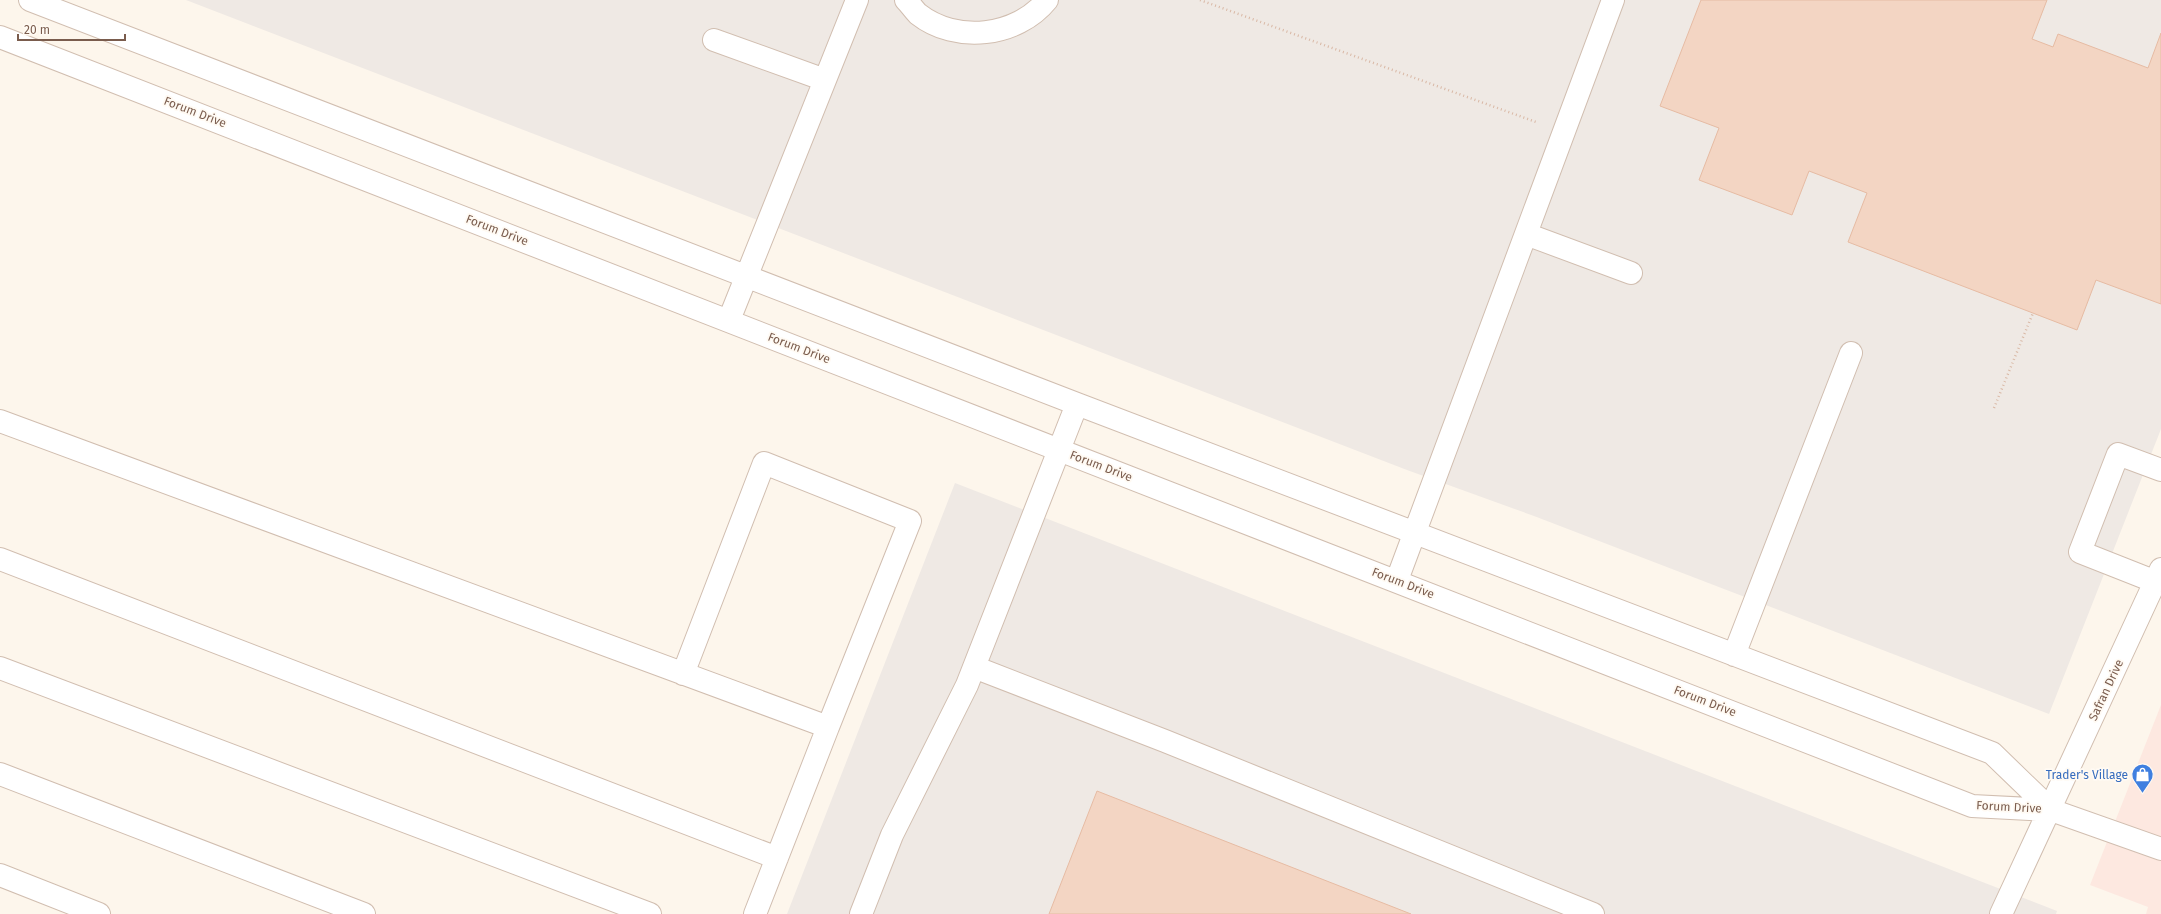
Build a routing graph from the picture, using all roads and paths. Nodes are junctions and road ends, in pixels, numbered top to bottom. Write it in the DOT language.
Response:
graph roads {
  1 [pos="30,0"];
  2 [pos="857,0"];
  3 [pos="906,0"];
  4 [pos="1047,0"];
  5 [pos="1200,0"];
  6 [pos="1613,0"];
  7 [pos="0,36"];
  8 [pos="714,40"];
  9 [pos="825,80"];
  10 [pos="1563,132"];
  11 [pos="1526,234"];
  12 [pos="1631,273"];
  13 [pos="747,276"];
  14 [pos="2032,313"];
  15 [pos="729,320"];
  16 [pos="1851,353"];
  17 [pos="1077,404"];
  18 [pos="1994,408"];
  19 [pos="0,421"];
  20 [pos="1059,450"];
  21 [pos="2161,470"];
  22 [pos="1414,533"];
  23 [pos="0,559"];
  24 [pos="2158,576"];
  25 [pos="1397,580"];
  26 [pos="1734,655"];
  27 [pos="974,667"];
  28 [pos="0,668"];
  29 [pos="683,674"];
  30 [pos="828,727"];
  31 [pos="0,774"];
  32 [pos="2051,810"];
  33 [pos="2161,849"];
  34 [pos="777,858"];
  35 [pos="0,875"];
  36 [pos="99,914"];
  37 [pos="364,914"];
  38 [pos="650,914"];
  39 [pos="755,914"];
  40 [pos="861,914"];
  41 [pos="1593,914"];
  42 [pos="2001,914"];
  1 -- 13 [label="street, Forum Drive"];
  2 -- 9 [label="street"];
  3 -- 4 [label="street"];
  5 -- 10 [label="path"];
  6 -- 10 [label="street"];
  7 -- 15 [label="street, Forum Drive"];
  8 -- 9 [label="street"];
  9 -- 13 [label="street"];
  10 -- 11 [label="street"];
  11 -- 12 [label="street"];
  11 -- 22 [label="street"];
  13 -- 15 [label="street"];
  13 -- 17 [label="street, Forum Drive"];
  14 -- 18 [label="path"];
  15 -- 20 [label="street, Forum Drive"];
  16 -- 26 [label="street"];
  17 -- 20 [label="street"];
  17 -- 22 [label="street, Forum Drive"];
  19 -- 29 [label="street"];
  20 -- 25 [label="street, Forum Drive"];
  20 -- 27 [label="street"];
  21 -- 24 [label="street"];
  22 -- 25 [label="street"];
  22 -- 26 [label="street, Forum Drive"];
  23 -- 34 [label="street"];
  24 -- 32 [label="street, Safran Drive"];
  25 -- 32 [label="street, Forum Drive"];
  26 -- 32 [label="street, Forum Drive"];
  27 -- 40 [label="street"];
  27 -- 41 [label="street"];
  28 -- 38 [label="street"];
  29 -- 30 [label="street"];
  29 -- 30 [label="street"];
  30 -- 34 [label="street"];
  31 -- 37 [label="street"];
  32 -- 33 [label="street"];
  32 -- 42 [label="street, Safran Drive"];
  34 -- 39 [label="street"];
  35 -- 36 [label="street"];
}
